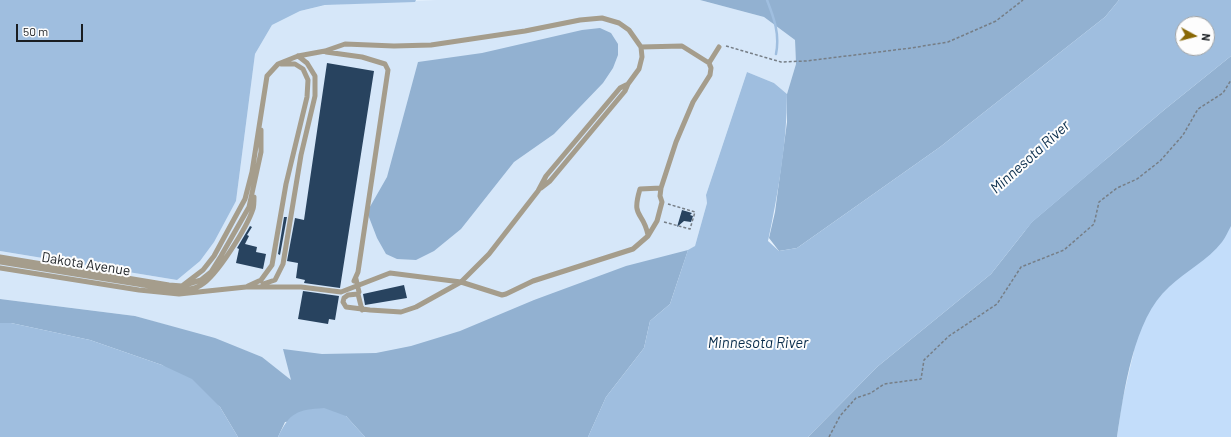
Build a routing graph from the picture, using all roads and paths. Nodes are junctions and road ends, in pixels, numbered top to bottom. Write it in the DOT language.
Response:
graph roads {
  1 [pos="1023,0"];
  2 [pos="641,47"];
  3 [pos="719,47"];
  4 [pos="325,51"];
  5 [pos="298,56"];
  6 [pos="709,63"];
  7 [pos="278,64"];
  8 [pos="1231,80"];
  9 [pos="262,105"];
  10 [pos="256,182"];
  11 [pos="661,188"];
  12 [pos="662,202"];
  13 [pos="657,221"];
  14 [pos="648,235"];
  15 [pos="0,258"];
  16 [pos="0,262"];
  17 [pos="0,268"];
  18 [pos="356,279"];
  19 [pos="461,282"];
  20 [pos="357,285"];
  21 [pos="182,286"];
  22 [pos="246,287"];
  23 [pos="341,292"];
  24 [pos="358,294"];
  25 [pos="362,310"];
  26 [pos="829,437"];
  1 -- 3 [label="path"];
  2 -- 4 [label="lane"];
  2 -- 6 [label="lane"];
  2 -- 19 [label="lane"];
  3 -- 6 [label="lane"];
  4 -- 5 [label="lane"];
  4 -- 18 [label="lane"];
  5 -- 7 [label="lane"];
  5 -- 22 [label="lane"];
  6 -- 11 [label="lane"];
  7 -- 9 [label="lane"];
  7 -- 22 [label="lane"];
  8 -- 26 [label="path"];
  9 -- 10 [label="lane"];
  9 -- 21 [label="lane"];
  10 -- 16 [label="lane, Dakota Avenue"];
  10 -- 21 [label="lane"];
  11 -- 12 [label="lane"];
  11 -- 14 [label="lane"];
  12 -- 13 [label="lane"];
  12 -- 13 [label="path"];
  13 -- 14 [label="lane"];
  14 -- 19 [label="lane"];
  15 -- 21 [label="lane"];
  17 -- 22 [label="lane"];
  18 -- 20 [label="lane"];
  18 -- 23 [label="lane"];
  19 -- 20 [label="lane"];
  19 -- 25 [label="lane"];
  20 -- 23 [label="lane"];
  20 -- 24 [label="lane"];
  22 -- 23 [label="lane"];
  24 -- 25 [label="lane"];
  24 -- 25 [label="lane"];
}
